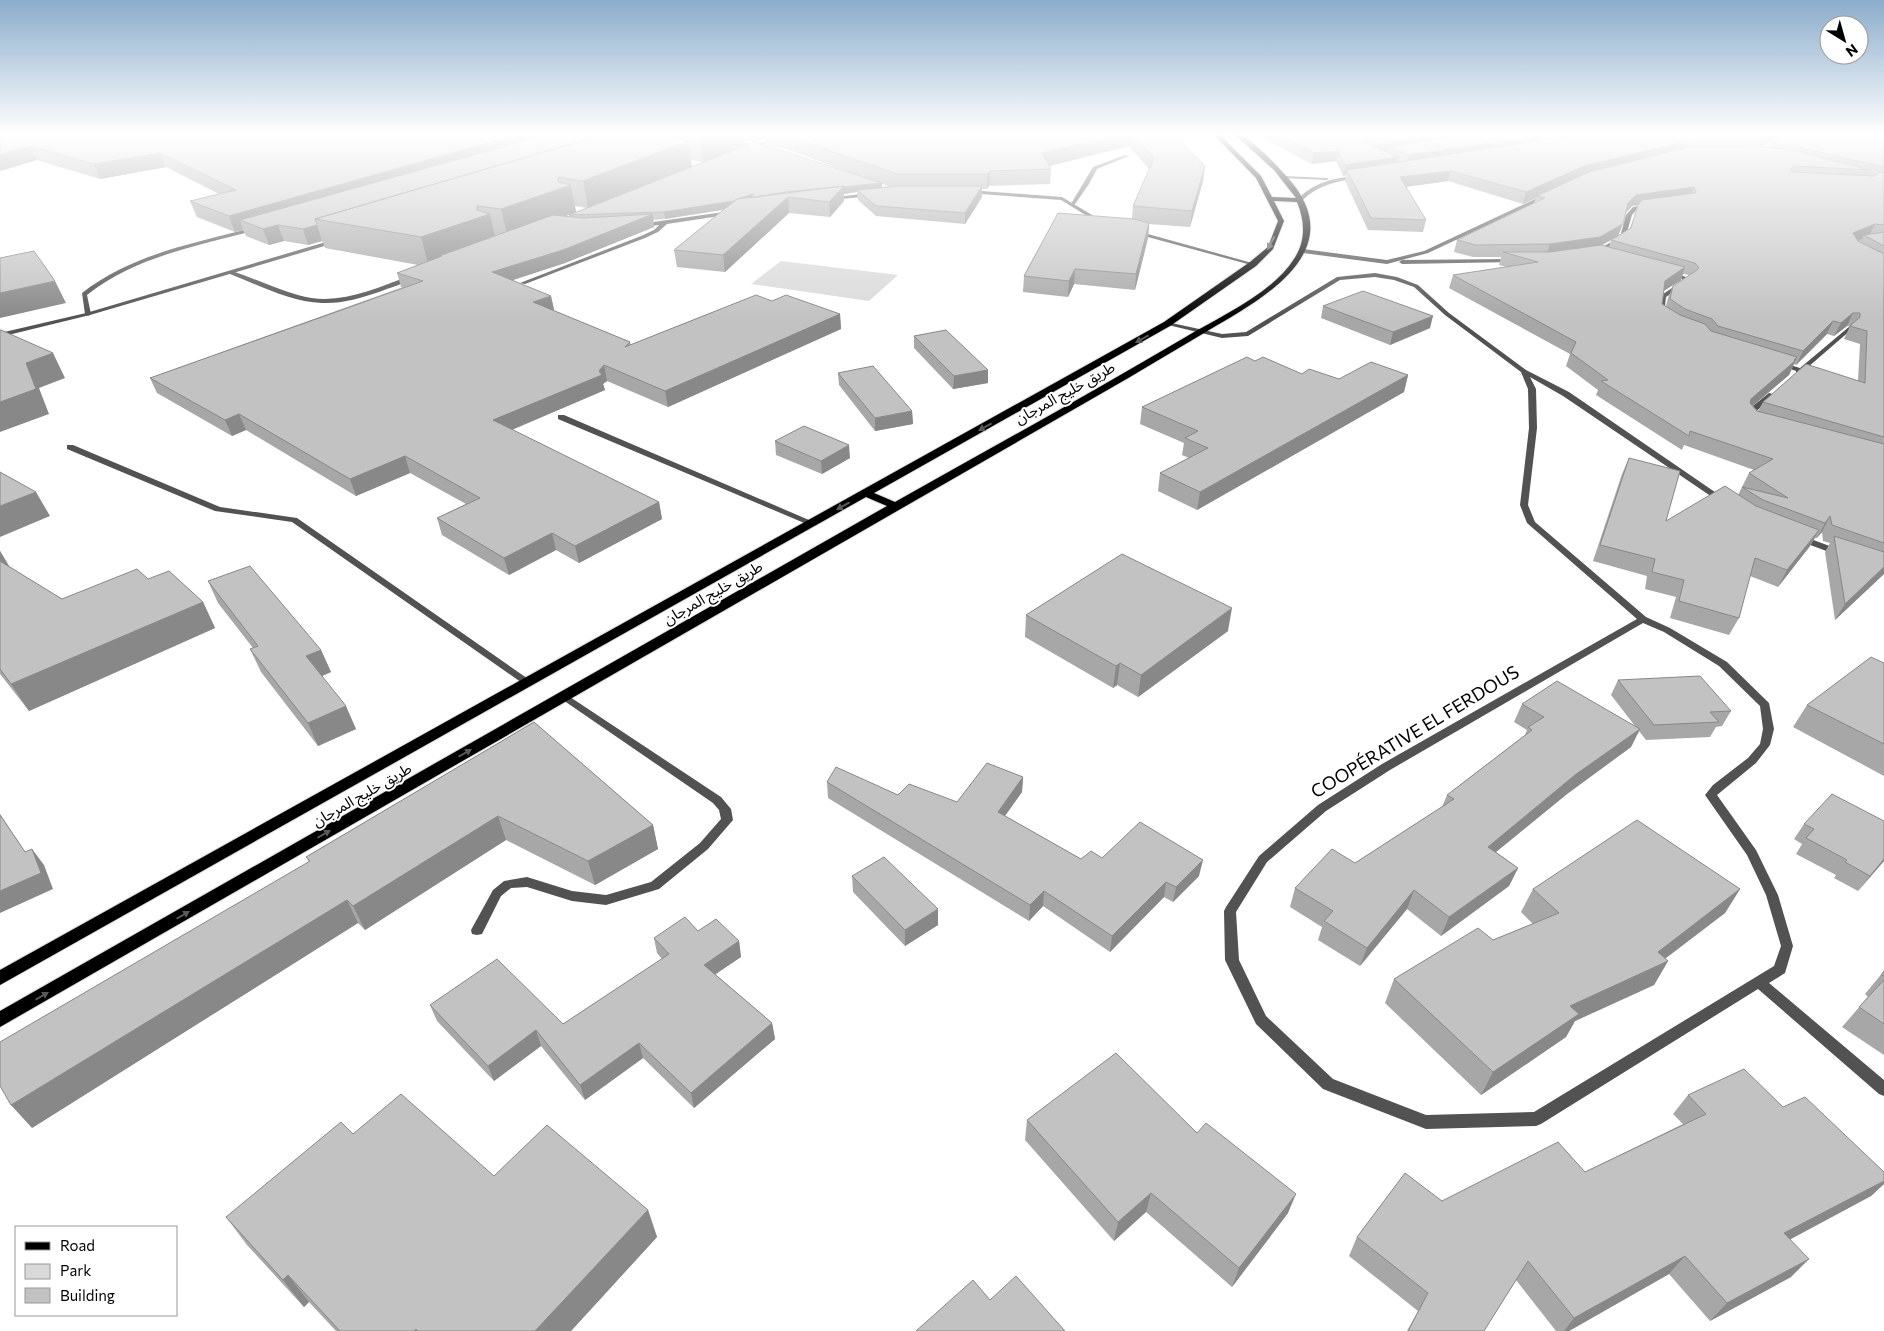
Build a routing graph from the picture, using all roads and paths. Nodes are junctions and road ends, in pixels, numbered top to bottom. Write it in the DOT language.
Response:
graph roads {
  1 [pos="867,195"];
  2 [pos="1026,195"];
  3 [pos="1079,195"];
  4 [pos="1269,195"];
  5 [pos="1297,195"];
  6 [pos="1305,195"];
  7 [pos="1549,195"];
  8 [pos="824,199"];
  9 [pos="1271,199"];
  10 [pos="1300,200"];
  11 [pos="1073,203"];
  12 [pos="1653,206"];
  13 [pos="739,211"];
  14 [pos="665,224"];
  15 [pos="1109,224"];
  16 [pos="635,225"];
  17 [pos="264,226"];
  18 [pos="1131,231"];
  19 [pos="346,238"];
  20 [pos="1303,251"];
  21 [pos="1597,253"];
  22 [pos="1589,254"];
  23 [pos="1607,255"];
  24 [pos="1517,260"];
  25 [pos="1387,262"];
  26 [pos="1253,264"];
  27 [pos="1663,270"];
  28 [pos="232,273"];
  29 [pos="415,275"];
  30 [pos="523,284"];
  31 [pos="88,314"];
  32 [pos="1666,320"];
  33 [pos="1167,324"];
  34 [pos="1850,328"];
  35 [pos="1199,333"];
  36 [pos="0,336"];
  37 [pos="1773,362"];
  38 [pos="1800,370"];
  39 [pos="1524,371"];
  40 [pos="1793,376"];
  41 [pos="1780,388"];
  42 [pos="561,417"];
  43 [pos="1755,422"];
  44 [pos="70,447"];
  45 [pos="865,493"];
  46 [pos="895,506"];
  47 [pos="1735,508"];
  48 [pos="812,523"];
  49 [pos="1794,536"];
  50 [pos="1847,556"];
  51 [pos="1643,619"];
  52 [pos="529,683"];
  53 [pos="564,696"];
  54 [pos="477,930"];
  55 [pos="0,978"];
  56 [pos="1759,982"];
  57 [pos="0,1020"];
  58 [pos="1884,1089"];
  1 -- 8 [label="street"];
  2 -- 11 [label="street"];
  3 -- 11 [label="street"];
  4 -- 9 [label="main road, طريق خليج المرجان"];
  5 -- 10 [label="main road, طريق خليج المرجان"];
  6 -- 10 [label="street"];
  7 -- 25 [label="street"];
  9 -- 10 [label="main road"];
  9 -- 26 [label="main road, طريق خليج المرجان, one-way"];
  10 -- 20 [label="main road, طريق خليج المرجان"];
  11 -- 15 [label="street"];
  12 -- 21 [label="street"];
  13 -- 14 [label="street"];
  14 -- 16 [label="street"];
  14 -- 30 [label="street"];
  17 -- 31 [label="street"];
  18 -- 26 [label="street"];
  19 -- 28 [label="street"];
  20 -- 25 [label="street"];
  20 -- 35 [label="main road, طريق خليج المرجان"];
  21 -- 22 [label="street"];
  21 -- 23 [label="street"];
  24 -- 25 [label="street"];
  26 -- 33 [label="main road, طريق خليج المرجان"];
  27 -- 32 [label="street"];
  28 -- 29 [label="street"];
  28 -- 31 [label="street"];
  31 -- 36 [label="street"];
  33 -- 35 [label="street"];
  33 -- 45 [label="main road, طريق خليج المرجان, one-way"];
  34 -- 38 [label="street"];
  35 -- 39 [label="street"];
  35 -- 46 [label="main road, طريق خليج المرجان"];
  37 -- 38 [label="street"];
  38 -- 40 [label="street"];
  39 -- 47 [label="street"];
  39 -- 51 [label="street, COOPÉRATIVE EL FERDOUS"];
  41 -- 43 [label="street"];
  42 -- 48 [label="street"];
  44 -- 52 [label="street"];
  45 -- 46 [label="main road"];
  45 -- 48 [label="main road, طريق خليج المرجان, one-way"];
  46 -- 53 [label="main road, طريق خليج المرجان"];
  48 -- 52 [label="main road, طريق خليج المرجان"];
  49 -- 50 [label="street"];
  51 -- 56 [label="street, COOPÉRATIVE EL FERDOUS"];
  51 -- 56 [label="street, COOPÉRATIVE EL FERDOUS"];
  52 -- 55 [label="main road, طريق خليج المرجان"];
  53 -- 54 [label="street"];
  57 -- 53 [label="main road, طريق خليج المرجان, one-way"];
  56 -- 58 [label="street"];
}
